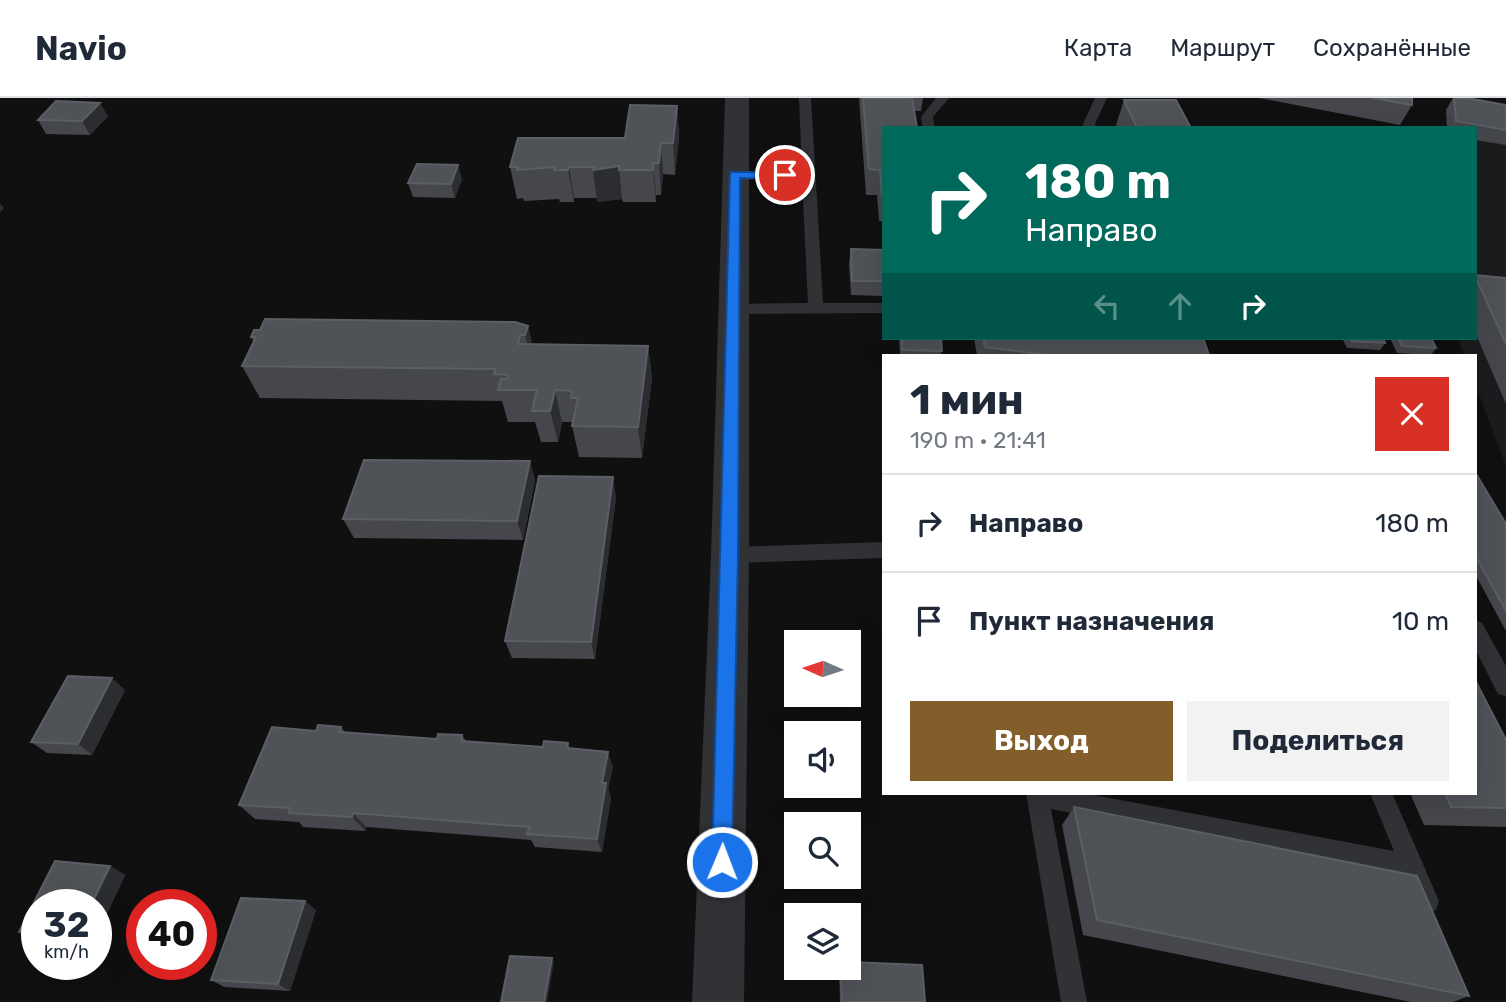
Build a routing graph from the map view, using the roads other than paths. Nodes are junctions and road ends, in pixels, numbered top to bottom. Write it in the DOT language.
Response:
graph roads {
  1 [pos="737,98"];
  2 [pos="805,98"];
  3 [pos="943,98"];
  4 [pos="1101,98"];
  5 [pos="929,126"];
  6 [pos="1089,126"];
  7 [pos="734,175"];
  8 [pos="810,175"];
  9 [pos="732,309"];
  10 [pos="816,309"];
  11 [pos="882,309"];
  12 [pos="882,550"];
  13 [pos="730,555"];
  14 [pos="1477,633"];
  15 [pos="1506,687"];
  16 [pos="1382,795"];
  17 [pos="1413,867"];
  18 [pos="1438,928"];
  19 [pos="718,1002"];
  20 [pos="1074,1002"];
  1 -- 7 [label="street"];
  2 -- 8 [label="lane"];
  3 -- 5 [label="lane"];
  4 -- 6 [label="lane"];
  7 -- 8 [label="lane"];
  7 -- 9 [label="street"];
  8 -- 10 [label="lane"];
  9 -- 10 [label="lane"];
  9 -- 13 [label="street"];
  10 -- 11 [label="lane"];
  12 -- 13 [label="lane"];
  13 -- 19 [label="street"];
  14 -- 15 [label="lane"];
  16 -- 17 [label="lane"];
  17 -- 18 [label="lane"];
  17 -- 20 [label="lane"];
}
